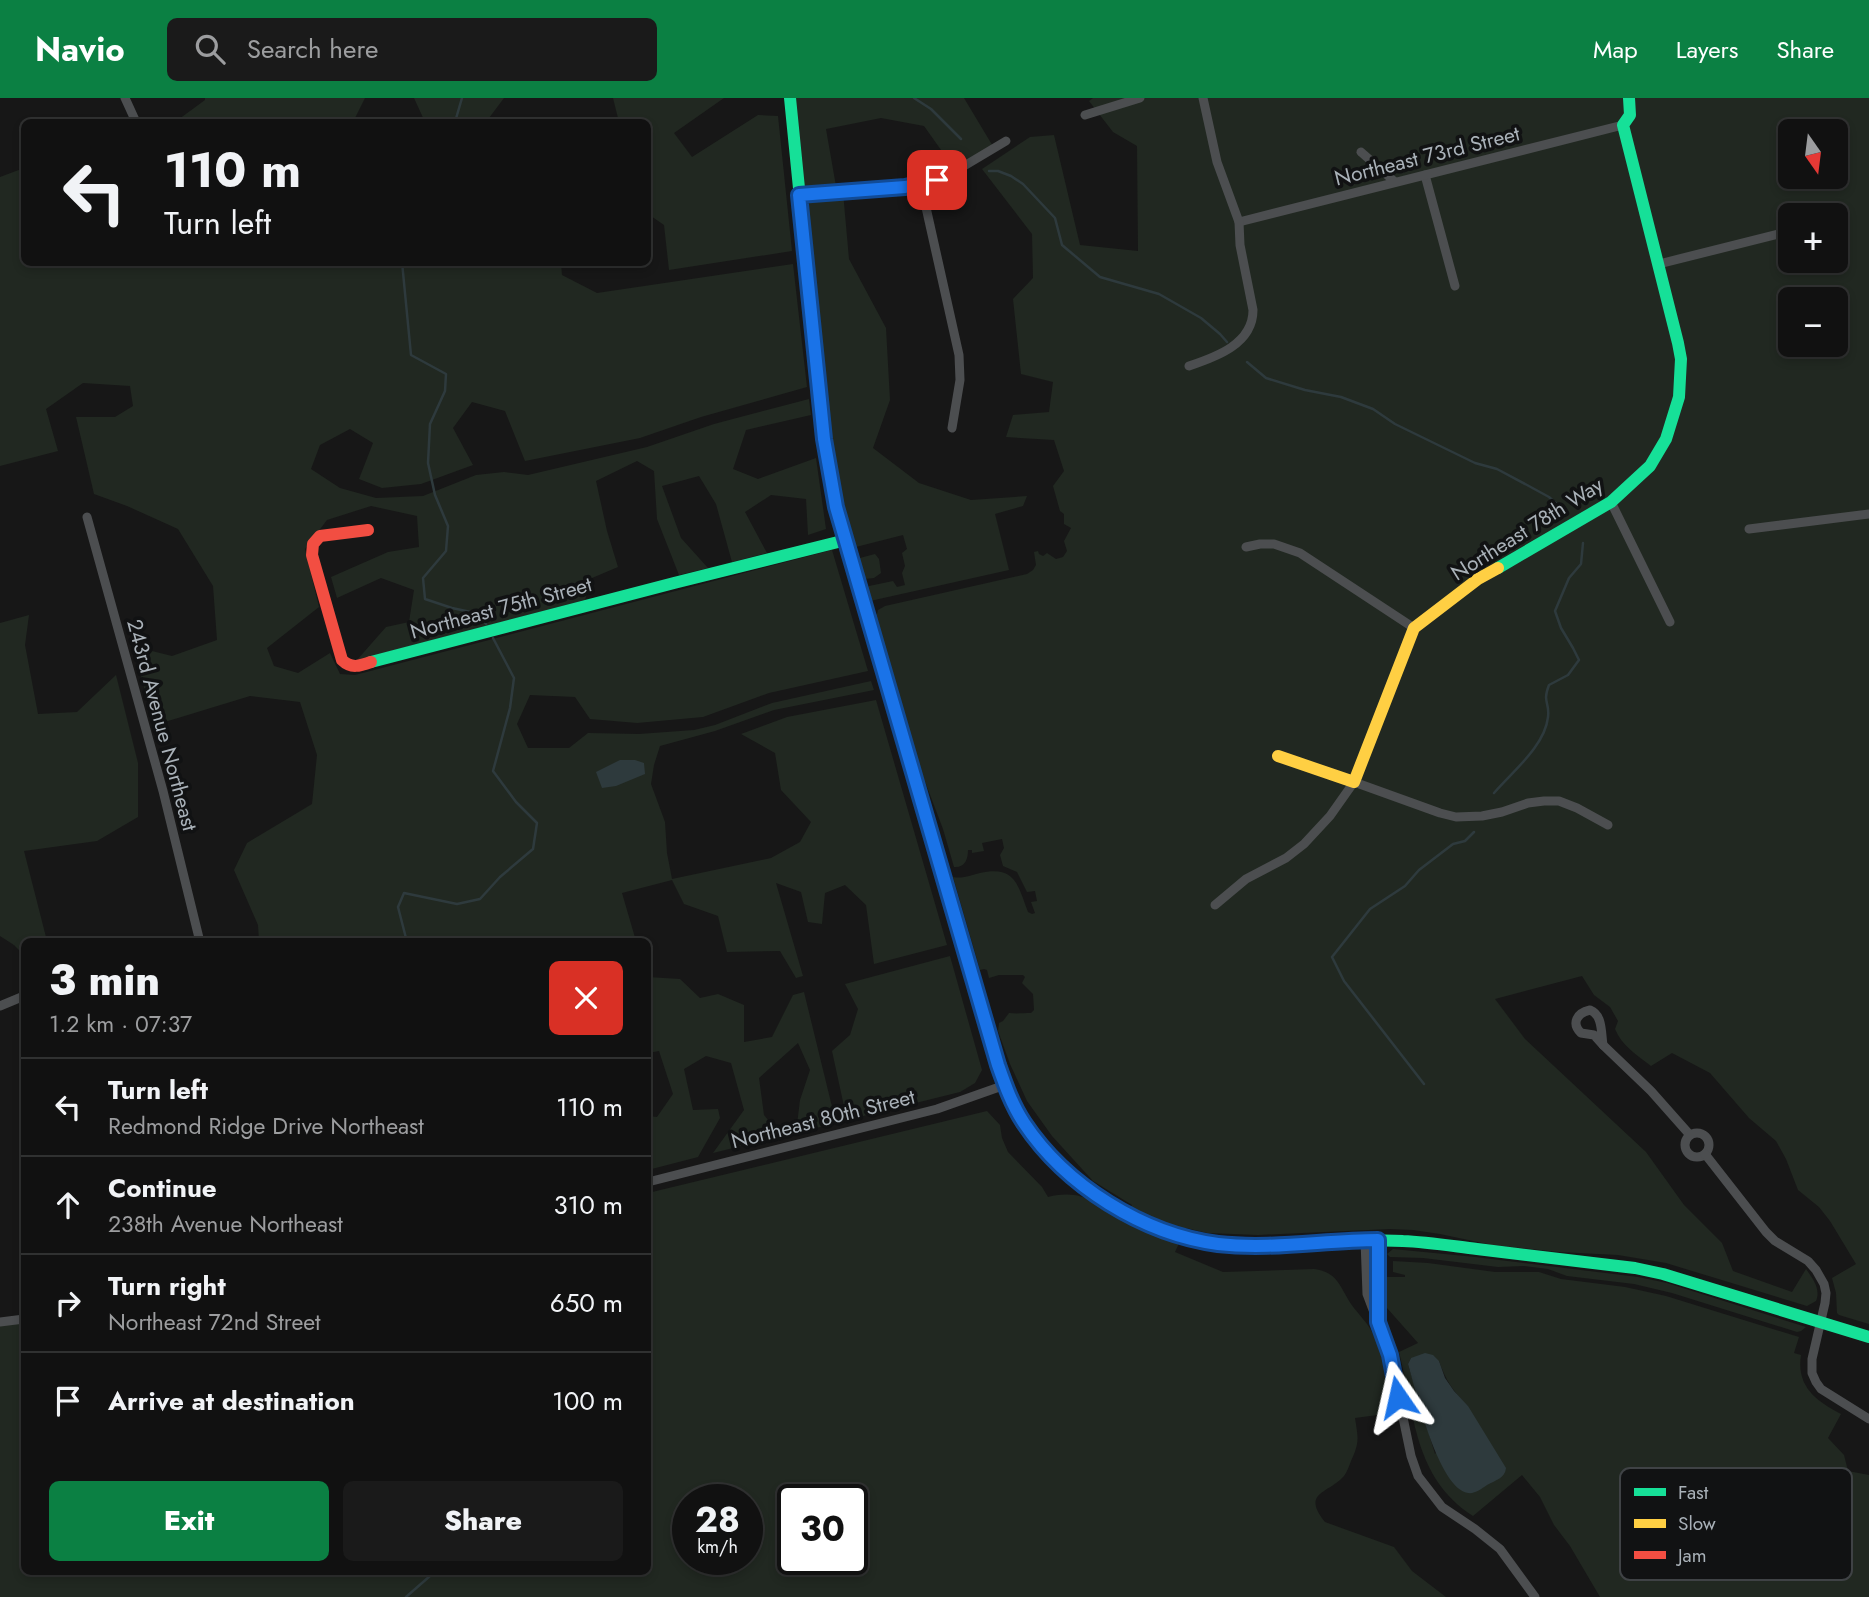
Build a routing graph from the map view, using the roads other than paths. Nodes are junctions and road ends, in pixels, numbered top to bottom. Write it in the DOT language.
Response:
graph roads {
  1 [pos="125,98"];
  2 [pos="790,98"];
  3 [pos="1140,98"];
  4 [pos="1203,98"];
  5 [pos="1629,98"];
  6 [pos="1085,115"];
  7 [pos="135,119"];
  8 [pos="1623,125"];
  9 [pos="1006,141"];
  10 [pos="1361,152"];
  11 [pos="1425,175"];
  12 [pos="1395,182"];
  13 [pos="921,185"];
  14 [pos="799,195"];
  15 [pos="1239,222"];
  16 [pos="1778,234"];
  17 [pos="1658,264"];
  18 [pos="1455,286"];
  19 [pos="1189,366"];
  20 [pos="952,428"];
  21 [pos="1611,502"];
  22 [pos="1869,514"];
  23 [pos="87,517"];
  24 [pos="368,530"];
  25 [pos="1749,530"];
  26 [pos="846,540"];
  27 [pos="1246,547"];
  28 [pos="1670,622"];
  29 [pos="1414,628"];
  30 [pos="1278,756"];
  31 [pos="1354,782"];
  32 [pos="1608,825"];
  33 [pos="1215,905"];
  34 [pos="199,938"];
  35 [pos="21,997"];
  36 [pos="0,1006"];
  37 [pos="1603,1045"];
  38 [pos="1005,1085"];
  39 [pos="1690,1135"];
  40 [pos="1705,1154"];
  41 [pos="651,1181"];
  42 [pos="1371,1240"];
  43 [pos="21,1318"];
  44 [pos="0,1322"];
  45 [pos="1819,1322"];
  46 [pos="1869,1336"];
  47 [pos="1869,1419"];
  48 [pos="1535,1597"];
  1 -- 7 [label="street"];
  2 -- 14 [label="street"];
  3 -- 6 [label="street"];
  4 -- 15 [label="street"];
  5 -- 8 [label="street"];
  8 -- 11 [label="street, Northeast 73rd Street"];
  8 -- 17 [label="street, Northeast 78th Way"];
  9 -- 13 [label="street"];
  10 -- 12 [label="street"];
  11 -- 12 [label="street, Northeast 73rd Street"];
  11 -- 18 [label="street"];
  12 -- 15 [label="street, Northeast 73rd Street"];
  13 -- 14 [label="street"];
  13 -- 20 [label="street"];
  14 -- 26 [label="street"];
  15 -- 19 [label="street"];
  16 -- 17 [label="street"];
  17 -- 21 [label="street, Northeast 78th Way"];
  21 -- 28 [label="street"];
  21 -- 29 [label="street, Northeast 78th Way"];
  22 -- 25 [label="street"];
  23 -- 34 [label="street, 243rd Avenue Northeast"];
  24 -- 26 [label="street, Northeast 75th Street"];
  26 -- 38 [label="street"];
  27 -- 29 [label="street"];
  29 -- 31 [label="street"];
  30 -- 31 [label="street"];
  31 -- 32 [label="street"];
  31 -- 33 [label="street"];
  35 -- 36 [label="street"];
  37 -- 39 [label="street"];
  38 -- 41 [label="street, Northeast 80th Street"];
  38 -- 42 [label="street"];
  39 -- 40 [label="street"];
  39 -- 40 [label="street"];
  40 -- 45 [label="street"];
  42 -- 45 [label="street"];
  42 -- 48 [label="street"];
  43 -- 44 [label="street"];
  45 -- 46 [label="street"];
  45 -- 47 [label="street"];
}
